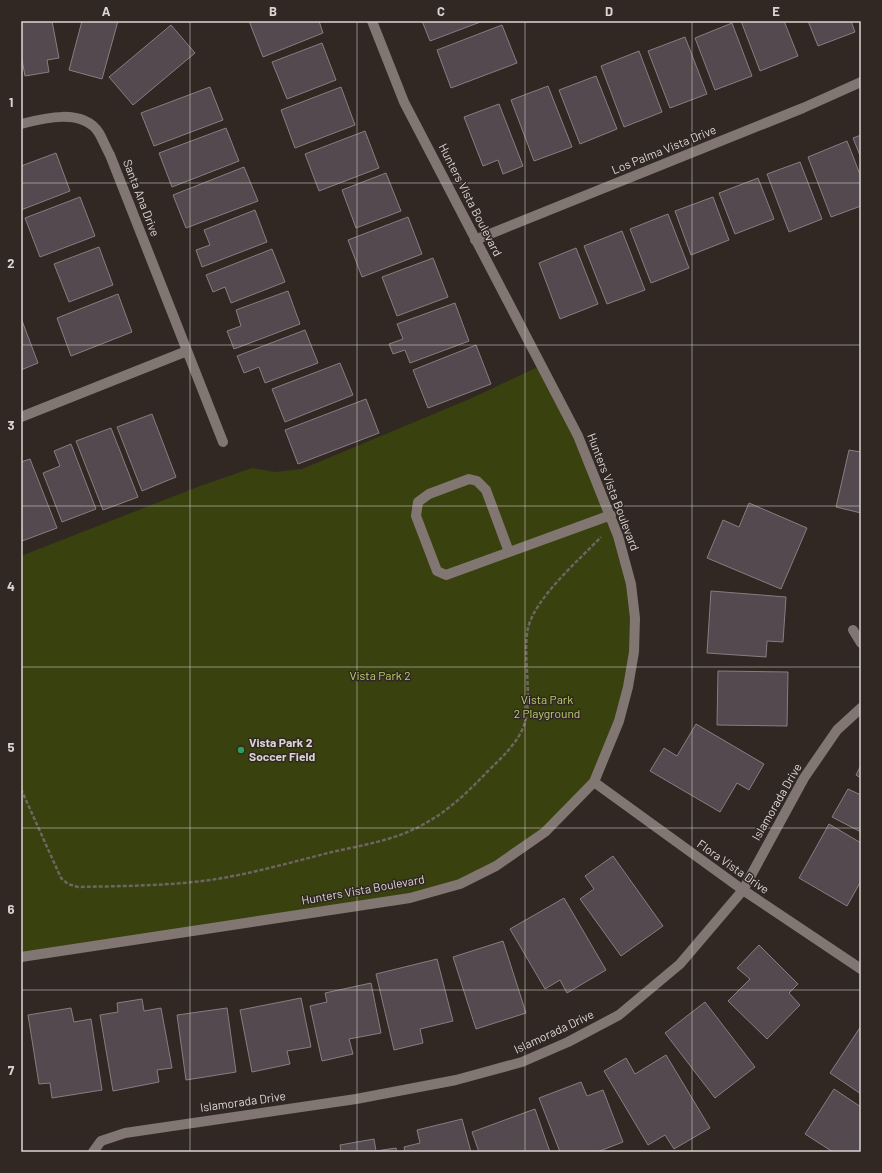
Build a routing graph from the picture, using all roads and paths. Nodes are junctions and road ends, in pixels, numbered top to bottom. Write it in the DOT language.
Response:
graph roads {
  1 [pos="372,21"];
  2 [pos="861,82"];
  3 [pos="21,124"];
  4 [pos="475,240"];
  5 [pos="187,351"];
  6 [pos="21,417"];
  7 [pos="223,442"];
  8 [pos="612,519"];
  9 [pos="509,552"];
  10 [pos="853,630"];
  11 [pos="861,643"];
  12 [pos="861,708"];
  13 [pos="594,782"];
  14 [pos="21,789"];
  15 [pos="743,890"];
  16 [pos="21,957"];
  17 [pos="861,969"];
  18 [pos="93,1152"];
  1 -- 4 [label="street, Hunters Vista Boulevard"];
  2 -- 4 [label="street, Los Palma Vista Drive"];
  3 -- 5 [label="street, Santa Ana Drive"];
  4 -- 8 [label="street, Hunters Vista Boulevard"];
  5 -- 6 [label="street"];
  5 -- 7 [label="street, Santa Ana Drive"];
  8 -- 9 [label="street"];
  8 -- 13 [label="street, Hunters Vista Boulevard"];
  8 -- 14 [label="path"];
  9 -- 9 [label="street"];
  10 -- 11 [label="street"];
  12 -- 15 [label="street, Islamorada Drive"];
  13 -- 15 [label="street, Flora Vista Drive"];
  13 -- 16 [label="street, Hunters Vista Boulevard"];
  15 -- 17 [label="street, Flora Vista Drive"];
  15 -- 18 [label="street, Islamorada Drive"];
}
